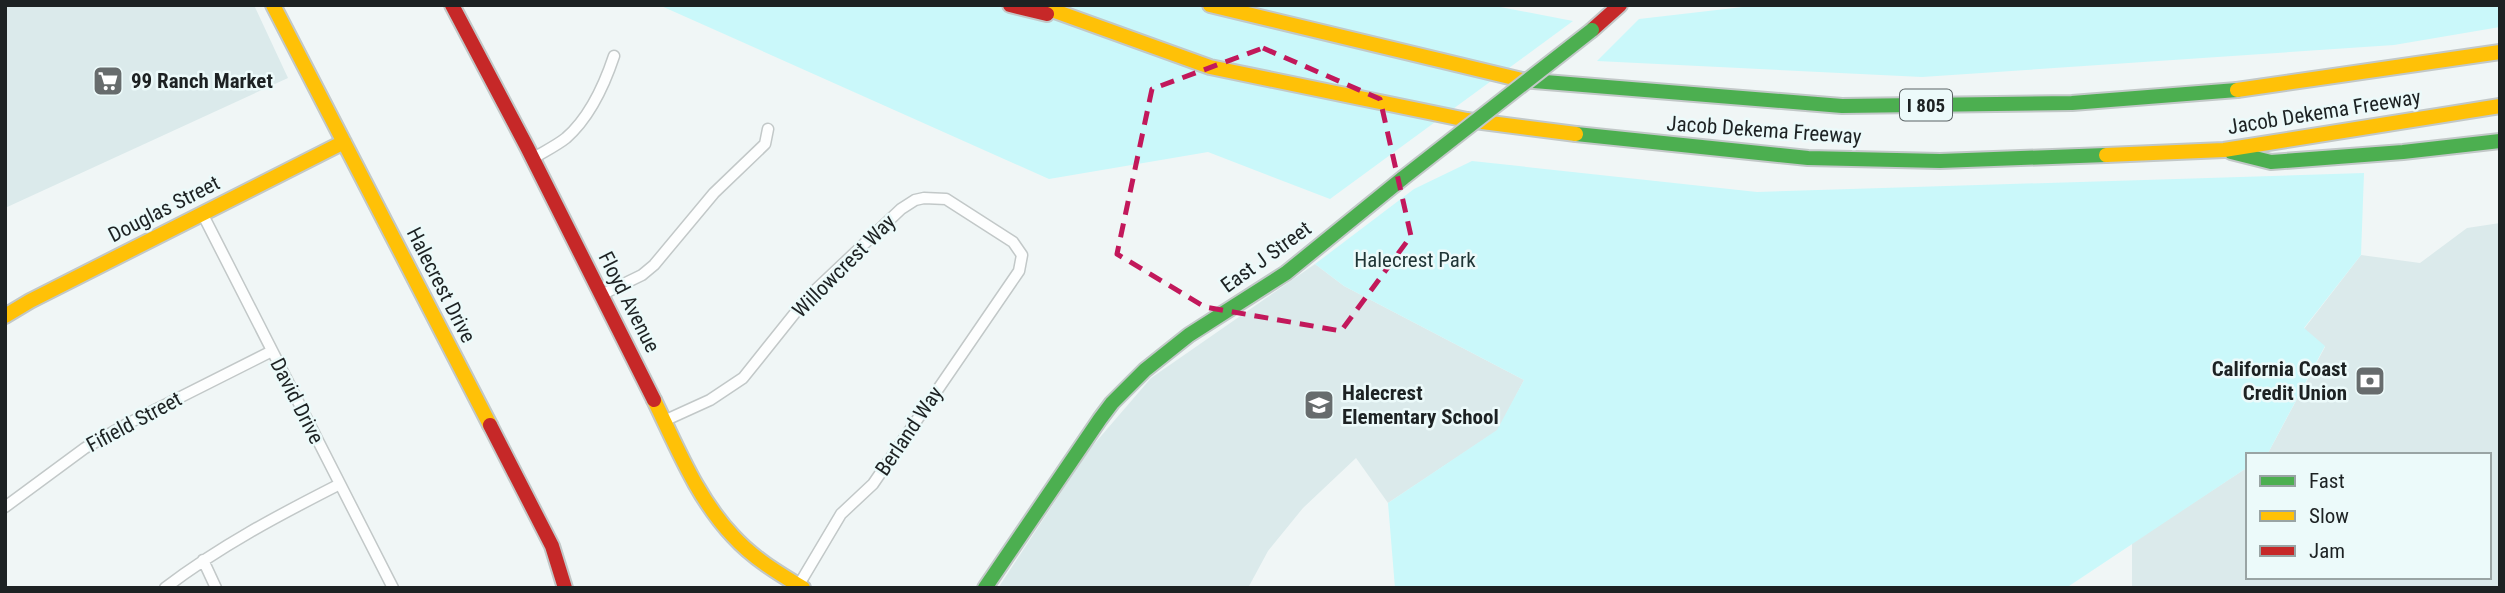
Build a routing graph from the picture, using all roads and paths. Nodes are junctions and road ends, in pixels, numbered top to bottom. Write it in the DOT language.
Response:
graph roads {
  1 [pos="273,5"];
  2 [pos="452,5"];
  3 [pos="1010,5"];
  4 [pos="1038,5"];
  5 [pos="1210,5"];
  6 [pos="1231,5"];
  7 [pos="1620,5"];
  8 [pos="1245,13"];
  9 [pos="1097,27"];
  10 [pos="2500,52"];
  11 [pos="614,56"];
  12 [pos="2500,106"];
  13 [pos="768,129"];
  14 [pos="2500,141"];
  15 [pos="344,142"];
  16 [pos="2224,150"];
  17 [pos="532,159"];
  18 [pos="202,213"];
  19 [pos="1019,271"];
  20 [pos="601,295"];
  21 [pos="5,316"];
  22 [pos="272,351"];
  23 [pos="666,421"];
  24 [pos="340,484"];
  25 [pos="5,507"];
  26 [pos="203,560"];
  27 [pos="799,587"];
  28 [pos="165,588"];
  29 [pos="216,588"];
  30 [pos="393,588"];
  31 [pos="565,588"];
  32 [pos="985,588"];
  1 -- 15 [label="main road, Halecrest Drive"];
  2 -- 17 [label="main road, Floyd Avenue"];
  3 -- 9 [label="main road"];
  4 -- 9 [label="main road, Jacob Dekema Freeway"];
  5 -- 8 [label="main road, Jacob Dekema Freeway / I 805"];
  6 -- 8 [label="main road"];
  7 -- 32 [label="main road, East J Street, bridge"];
  8 -- 10 [label="main road, Jacob Dekema Freeway / I 805"];
  9 -- 16 [label="main road, Jacob Dekema Freeway"];
  11 -- 17 [label="street"];
  12 -- 16 [label="main road, Jacob Dekema Freeway"];
  13 -- 20 [label="street"];
  14 -- 16 [label="main road"];
  15 -- 18 [label="main road, Douglas Street"];
  15 -- 31 [label="main road, Halecrest Drive"];
  17 -- 20 [label="main road, Floyd Avenue"];
  18 -- 21 [label="main road, Douglas Street"];
  18 -- 22 [label="street, David Drive"];
  19 -- 23 [label="street, Willowcrest Way"];
  19 -- 27 [label="street, Berland Way"];
  20 -- 23 [label="main road, Floyd Avenue"];
  22 -- 24 [label="street, David Drive"];
  22 -- 25 [label="street, Fifield Street"];
  23 -- 27 [label="main road, Floyd Avenue"];
  24 -- 26 [label="street"];
  24 -- 30 [label="street, David Drive"];
  26 -- 28 [label="street"];
  26 -- 29 [label="street"];
}
